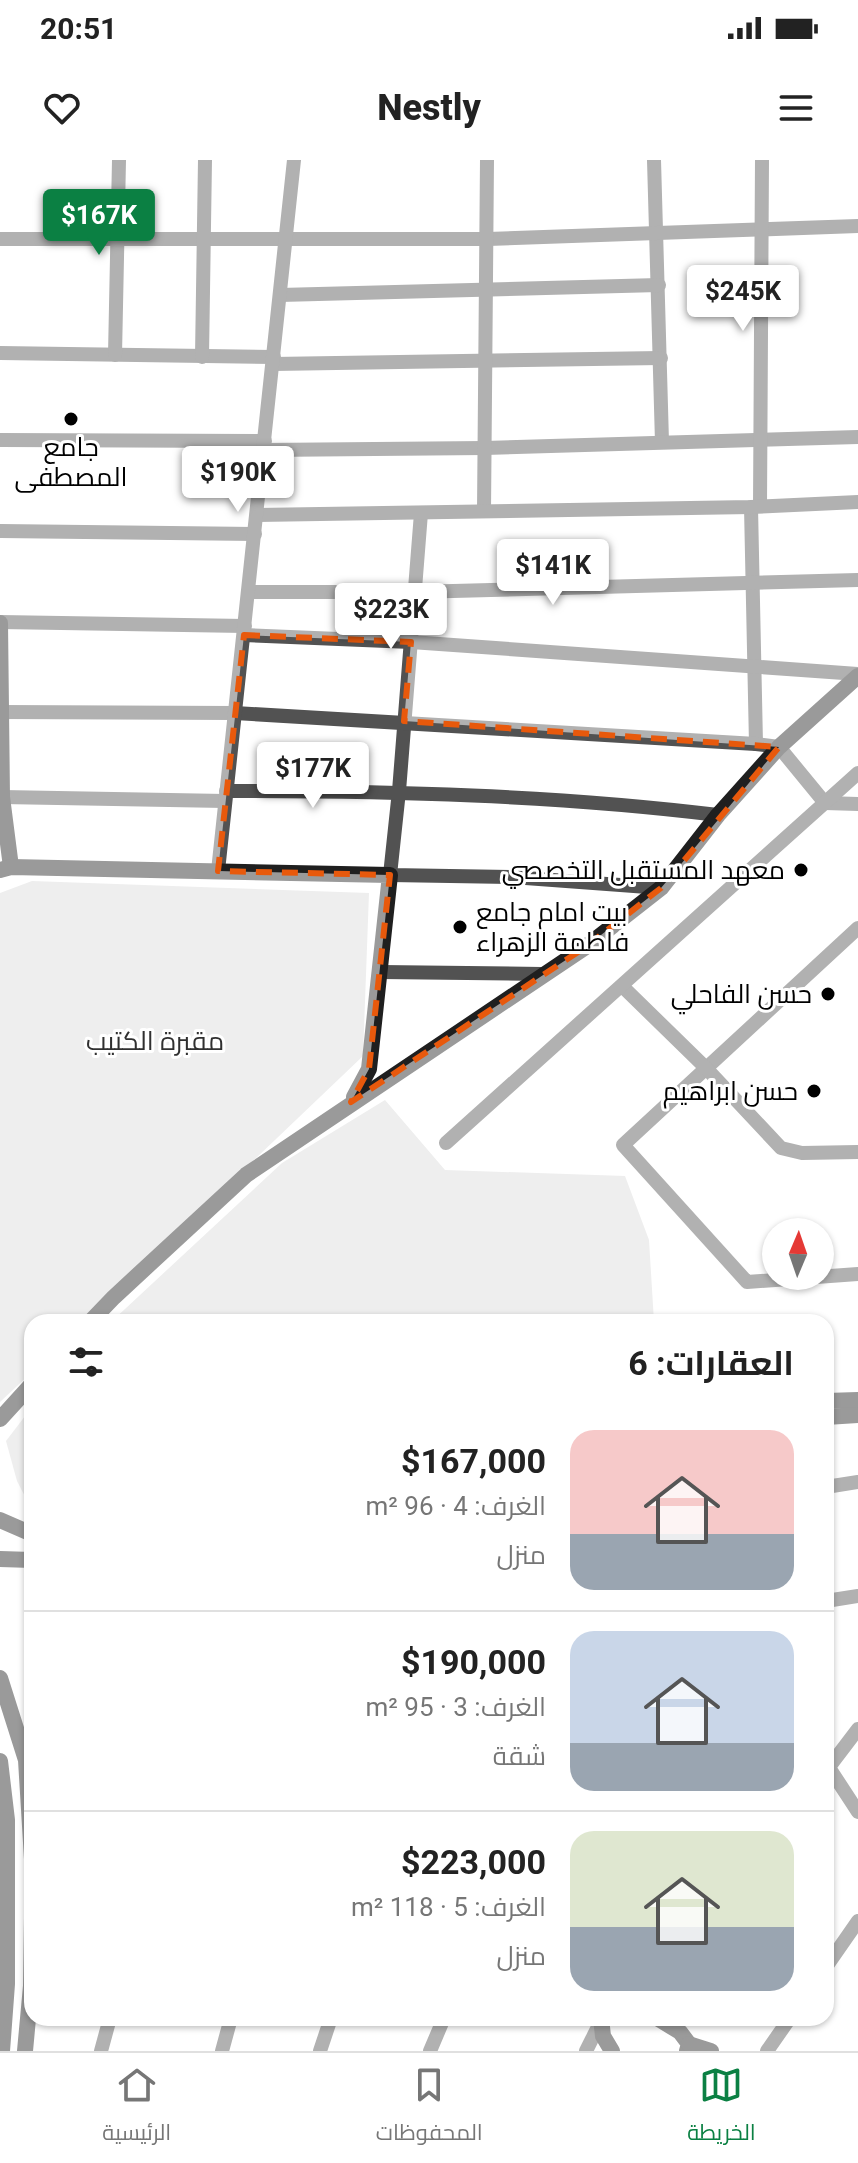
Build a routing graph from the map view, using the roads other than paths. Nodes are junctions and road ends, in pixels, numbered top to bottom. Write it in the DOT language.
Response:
graph roads {
  1 [pos="119,160"];
  2 [pos="205,160"];
  3 [pos="294,160"];
  4 [pos="487,160"];
  5 [pos="654,160"];
  6 [pos="762,160"];
  7 [pos="858,226"];
  8 [pos="763,231"];
  9 [pos="658,233"];
  10 [pos="0,239"];
  11 [pos="286,239"];
  12 [pos="488,239"];
  13 [pos="118,240"];
  14 [pos="205,241"];
  15 [pos="659,285"];
  16 [pos="487,288"];
  17 [pos="280,295"];
  18 [pos="0,353"];
  19 [pos="115,355"];
  20 [pos="202,357"];
  21 [pos="661,358"];
  22 [pos="273,360"];
  23 [pos="486,363"];
  24 [pos="858,437"];
  25 [pos="0,440"];
  26 [pos="761,440"];
  27 [pos="662,442"];
  28 [pos="264,445"];
  29 [pos="485,448"];
  30 [pos="858,502"];
  31 [pos="756,506"];
  32 [pos="484,511"];
  33 [pos="421,513"];
  34 [pos="257,515"];
  35 [pos="0,531"];
  36 [pos="255,534"];
  37 [pos="858,580"];
  38 [pos="755,581"];
  39 [pos="248,592"];
  40 [pos="415,592"];
  41 [pos="0,623"];
  42 [pos="244,631"];
  43 [pos="411,642"];
  44 [pos="755,665"];
  45 [pos="858,675"];
  46 [pos="1,712"];
  47 [pos="235,713"];
  48 [pos="404,721"];
  49 [pos="756,744"];
  50 [pos="779,747"];
  51 [pos="858,773"];
  52 [pos="399,791"];
  53 [pos="226,796"];
  54 [pos="2,797"];
  55 [pos="825,803"];
  56 [pos="858,804"];
  57 [pos="718,815"];
  58 [pos="6,869"];
  59 [pos="218,871"];
  60 [pos="390,875"];
  61 [pos="661,888"];
  62 [pos="858,928"];
  63 [pos="381,972"];
  64 [pos="542,974"];
  65 [pos="622,986"];
  66 [pos="706,1068"];
  67 [pos="351,1102"];
  68 [pos="446,1143"];
  69 [pos="858,1152"];
  70 [pos="858,1274"];
  71 [pos="98,1314"];
  72 [pos="24,1393"];
  73 [pos="858,1400"];
  74 [pos="834,1401"];
  75 [pos="858,1415"];
  76 [pos="834,1416"];
  77 [pos="0,1419"];
  78 [pos="858,1482"];
  79 [pos="834,1486"];
  80 [pos="0,1520"];
  81 [pos="24,1530"];
  82 [pos="0,1559"];
  83 [pos="24,1560"];
  84 [pos="858,1596"];
  85 [pos="834,1600"];
  86 [pos="0,1678"];
  87 [pos="858,1729"];
  88 [pos="24,1752"];
  89 [pos="834,1758"];
  90 [pos="0,1761"];
  91 [pos="834,1777"];
  92 [pos="858,1812"];
  93 [pos="858,1921"];
  94 [pos="834,1956"];
  95 [pos="27,2026"];
  96 [pos="108,2026"];
  97 [pos="229,2026"];
  98 [pos="328,2026"];
  99 [pos="441,2026"];
  100 [pos="598,2026"];
  101 [pos="602,2026"];
  102 [pos="670,2026"];
  103 [pos="784,2026"];
  104 [pos="688,2047"];
  105 [pos="2,2051"];
  106 [pos="25,2051"];
  107 [pos="101,2051"];
  108 [pos="222,2051"];
  109 [pos="320,2051"];
  110 [pos="430,2051"];
  111 [pos="586,2051"];
  112 [pos="612,2051"];
  113 [pos="711,2051"];
  114 [pos="767,2051"];
  1 -- 13 [label="street"];
  2 -- 14 [label="street"];
  3 -- 11 [label="street"];
  4 -- 12 [label="street"];
  5 -- 9 [label="street"];
  6 -- 8 [label="street"];
  7 -- 8 [label="street"];
  8 -- 9 [label="street"];
  8 -- 26 [label="street"];
  9 -- 12 [label="street"];
  9 -- 15 [label="street"];
  10 -- 13 [label="street"];
  11 -- 12 [label="street"];
  11 -- 14 [label="street"];
  11 -- 17 [label="street"];
  12 -- 16 [label="street"];
  13 -- 14 [label="street"];
  13 -- 19 [label="street"];
  14 -- 20 [label="street"];
  15 -- 16 [label="street"];
  15 -- 21 [label="street"];
  16 -- 17 [label="street"];
  16 -- 23 [label="street"];
  17 -- 22 [label="street"];
  18 -- 19 [label="street"];
  19 -- 20 [label="street"];
  20 -- 22 [label="street"];
  21 -- 23 [label="street"];
  21 -- 27 [label="street"];
  22 -- 23 [label="street"];
  22 -- 28 [label="street"];
  23 -- 29 [label="street"];
  24 -- 26 [label="street"];
  25 -- 28 [label="street"];
  26 -- 27 [label="street"];
  26 -- 31 [label="street"];
  27 -- 29 [label="street"];
  28 -- 29 [label="street"];
  28 -- 34 [label="street"];
  29 -- 32 [label="street"];
  30 -- 31 [label="street"];
  31 -- 32 [label="street"];
  31 -- 38 [label="street"];
  32 -- 33 [label="street"];
  33 -- 34 [label="street"];
  33 -- 40 [label="street"];
  34 -- 36 [label="street"];
  35 -- 36 [label="street"];
  36 -- 39 [label="street"];
  37 -- 38 [label="street"];
  38 -- 40 [label="street"];
  38 -- 44 [label="street"];
  39 -- 40 [label="street"];
  39 -- 42 [label="street"];
  40 -- 43 [label="street"];
  41 -- 42 [label="street"];
  41 -- 46 [label="main road"];
  42 -- 43 [label="street"];
  42 -- 47 [label="street"];
  43 -- 44 [label="street"];
  43 -- 48 [label="street"];
  44 -- 45 [label="street"];
  44 -- 49 [label="street"];
  45 -- 50 [label="main road"];
  46 -- 47 [label="street"];
  46 -- 54 [label="main road"];
  47 -- 48 [label="street"];
  47 -- 53 [label="street"];
  48 -- 49 [label="street"];
  48 -- 52 [label="street"];
  49 -- 50 [label="street"];
  50 -- 55 [label="street"];
  50 -- 57 [label="main road"];
  51 -- 55 [label="street"];
  52 -- 53 [label="street"];
  52 -- 57 [label="street"];
  52 -- 60 [label="street"];
  53 -- 54 [label="street"];
  53 -- 59 [label="street"];
  54 -- 58 [label="main road"];
  55 -- 56 [label="street"];
  55 -- 65 [label="street"];
  57 -- 61 [label="main road"];
  58 -- 59 [label="main road"];
  59 -- 60 [label="main road"];
  60 -- 61 [label="street"];
  60 -- 63 [label="main road"];
  61 -- 64 [label="main road"];
  62 -- 66 [label="street"];
  63 -- 64 [label="street"];
  63 -- 67 [label="main road"];
  64 -- 67 [label="main road"];
  65 -- 66 [label="street"];
  65 -- 68 [label="street"];
  66 -- 69 [label="street"];
  66 -- 70 [label="street"];
  67 -- 71 [label="main road"];
  72 -- 77 [label="main road"];
  73 -- 74 [label="main road"];
  75 -- 76 [label="main road"];
  78 -- 79 [label="street"];
  80 -- 81 [label="main road"];
  82 -- 83 [label="main road"];
  84 -- 85 [label="street"];
  86 -- 88 [label="main road"];
  87 -- 89 [label="street"];
  90 -- 105 [label="main road"];
  91 -- 92 [label="street"];
  93 -- 94 [label="street"];
  95 -- 106 [label="main road"];
  96 -- 107 [label="street"];
  97 -- 108 [label="street"];
  98 -- 109 [label="street"];
  99 -- 110 [label="street"];
  100 -- 111 [label="street"];
  101 -- 112 [label="main road"];
  102 -- 104 [label="main road"];
  103 -- 114 [label="street"];
  104 -- 113 [label="main road"];
}
